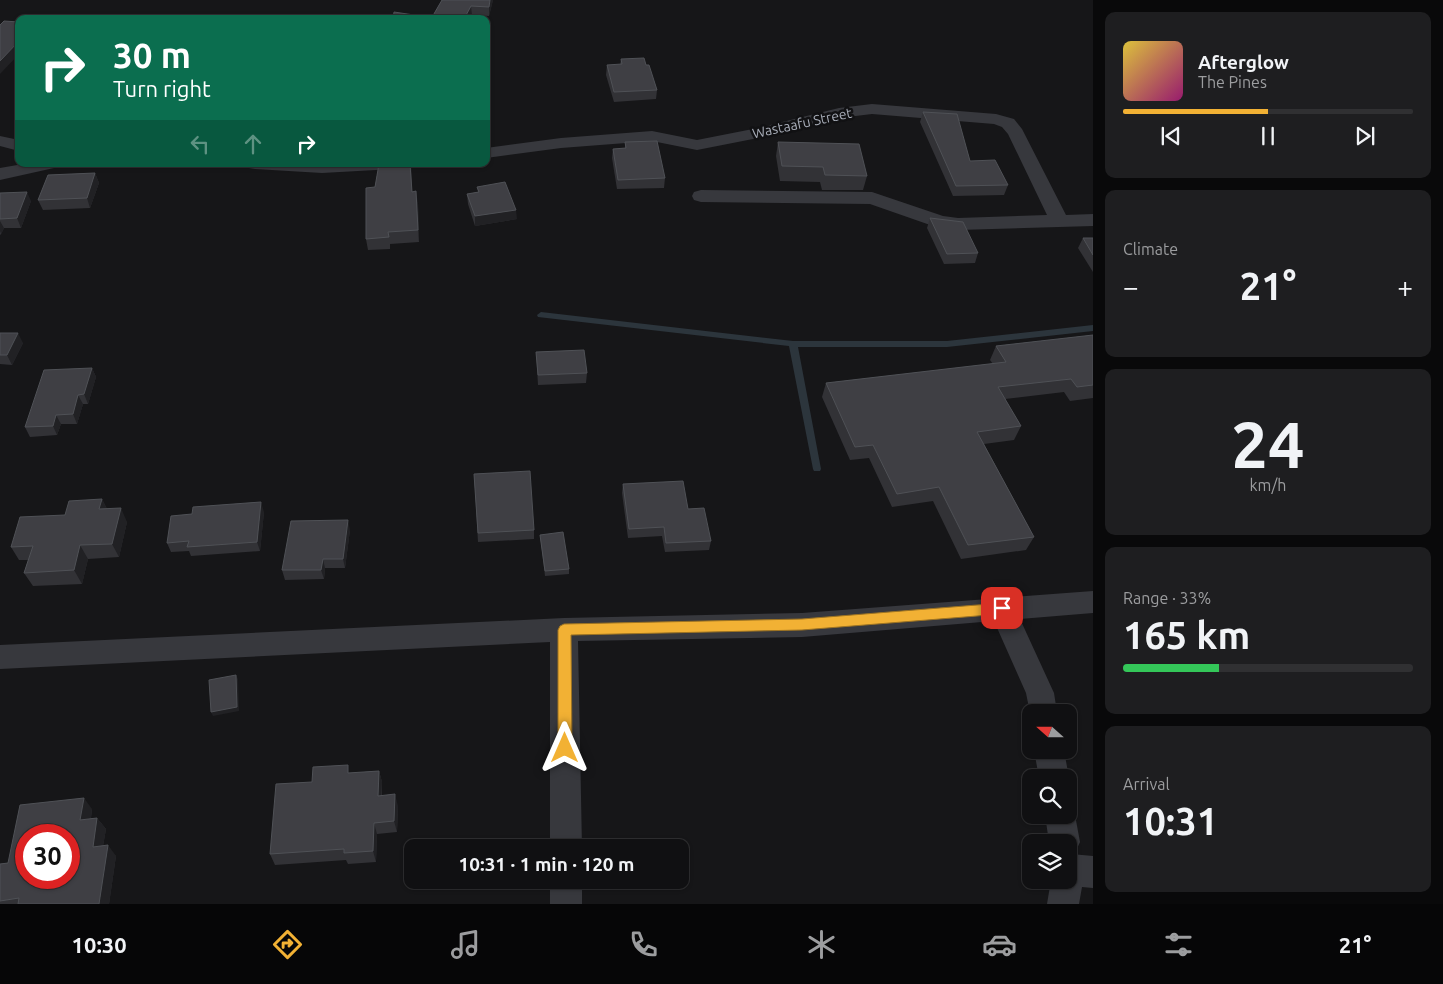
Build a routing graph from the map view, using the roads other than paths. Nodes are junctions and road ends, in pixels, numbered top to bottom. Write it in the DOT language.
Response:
graph roads {
  1 [pos="0,142"];
  2 [pos="15,145"];
  3 [pos="490,152"];
  4 [pos="34,167"];
  5 [pos="0,174"];
  6 [pos="701,196"];
  7 [pos="1093,220"];
  8 [pos="1060,222"];
  9 [pos="1093,602"];
  10 [pos="1002,608"];
  11 [pos="564,630"];
  12 [pos="0,657"];
  13 [pos="1042,704"];
  14 [pos="566,839"];
  15 [pos="1077,871"];
  16 [pos="1093,872"];
  17 [pos="566,889"];
  18 [pos="1066,889"];
  19 [pos="566,904"];
  20 [pos="1063,904"];
  1 -- 2 [label="street"];
  3 -- 8 [label="street, Wastaafu Street"];
  4 -- 5 [label="street"];
  6 -- 8 [label="street"];
  7 -- 8 [label="street"];
  9 -- 10 [label="street"];
  10 -- 11 [label="street"];
  10 -- 13 [label="street"];
  11 -- 12 [label="street"];
  11 -- 14 [label="street"];
  15 -- 16 [label="street"];
  17 -- 19 [label="street"];
  18 -- 20 [label="street"];
}
